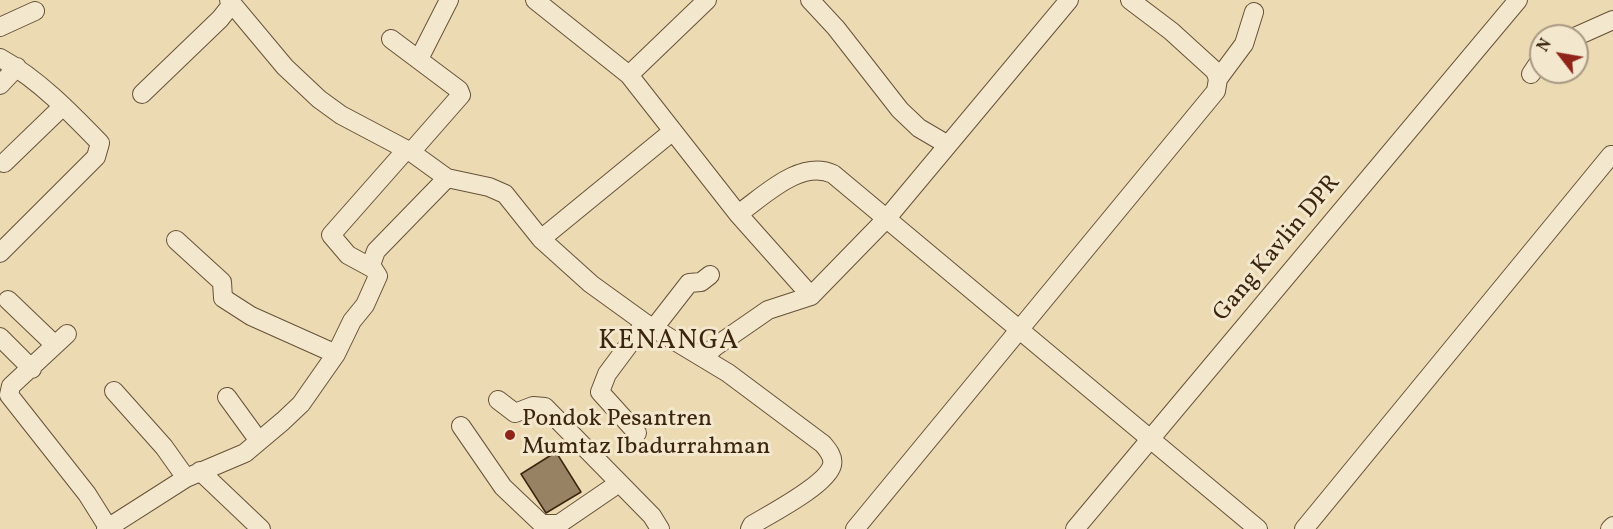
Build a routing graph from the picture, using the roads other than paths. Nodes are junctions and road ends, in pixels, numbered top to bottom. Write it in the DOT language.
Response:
graph roads {
  1 [pos="448,0"];
  2 [pos="534,0"];
  3 [pos="707,0"];
  4 [pos="810,0"];
  5 [pos="1069,0"];
  6 [pos="1130,0"];
  7 [pos="1518,0"];
  8 [pos="230,2"];
  9 [pos="35,11"];
  10 [pos="1254,12"];
  11 [pos="1613,20"];
  12 [pos="0,27"];
  13 [pos="1589,31"];
  14 [pos="391,39"];
  15 [pos="0,58"];
  16 [pos="419,59"];
  17 [pos="17,68"];
  18 [pos="629,75"];
  19 [pos="1218,79"];
  20 [pos="0,85"];
  21 [pos="142,94"];
  22 [pos="63,106"];
  23 [pos="673,131"];
  24 [pos="948,145"];
  25 [pos="408,151"];
  26 [pos="1611,155"];
  27 [pos="4,163"];
  28 [pos="447,178"];
  29 [pos="738,213"];
  30 [pos="887,218"];
  31 [pos="541,239"];
  32 [pos="176,240"];
  33 [pos="0,254"];
  34 [pos="372,268"];
  35 [pos="710,275"];
  36 [pos="811,296"];
  37 [pos="8,300"];
  38 [pos="650,325"];
  39 [pos="1020,329"];
  40 [pos="0,337"];
  41 [pos="336,354"];
  42 [pos="703,358"];
  43 [pos="32,369"];
  44 [pos="114,391"];
  45 [pos="227,397"];
  46 [pos="498,400"];
  47 [pos="461,426"];
  48 [pos="638,433"];
  49 [pos="1151,438"];
  50 [pos="259,441"];
  51 [pos="193,474"];
  52 [pos="619,483"];
  53 [pos="108,529"];
  54 [pos="261,529"];
  55 [pos="660,529"];
  56 [pos="750,529"];
  57 [pos="855,529"];
  58 [pos="1075,529"];
  59 [pos="1258,529"];
  60 [pos="1304,529"];
  1 -- 16 [label="street"];
  2 -- 18 [label="street"];
  3 -- 18 [label="street"];
  4 -- 24 [label="street"];
  5 -- 24 [label="street"];
  6 -- 19 [label="street"];
  7 -- 49 [label="street, Gang Kavlin DPR"];
  8 -- 21 [label="street"];
  8 -- 25 [label="street"];
  9 -- 12 [label="street"];
  10 -- 19 [label="street"];
  11 -- 13 [label="street"];
  14 -- 16 [label="street"];
  15 -- 17 [label="street"];
  16 -- 25 [label="street"];
  17 -- 20 [label="street"];
  17 -- 22 [label="street"];
  18 -- 23 [label="street"];
  19 -- 39 [label="street"];
  22 -- 27 [label="street"];
  22 -- 33 [label="street"];
  23 -- 29 [label="street"];
  23 -- 31 [label="street"];
  24 -- 30 [label="street"];
  25 -- 28 [label="street"];
  25 -- 34 [label="street"];
  26 -- 60 [label="street"];
  28 -- 31 [label="street"];
  28 -- 34 [label="street"];
  29 -- 30 [label="street"];
  29 -- 36 [label="street"];
  30 -- 36 [label="street"];
  30 -- 39 [label="street"];
  31 -- 38 [label="street"];
  32 -- 41 [label="street"];
  34 -- 41 [label="street"];
  35 -- 38 [label="street"];
  36 -- 42 [label="street"];
  37 -- 43 [label="street"];
  38 -- 42 [label="street"];
  38 -- 48 [label="street"];
  39 -- 49 [label="street"];
  39 -- 57 [label="street"];
  40 -- 43 [label="street"];
  41 -- 50 [label="street"];
  42 -- 56 [label="street"];
  43 -- 53 [label="street"];
  44 -- 51 [label="street"];
  45 -- 50 [label="street"];
  46 -- 52 [label="street"];
  47 -- 52 [label="street"];
  49 -- 58 [label="street, Gang Kavlin DPR"];
  49 -- 59 [label="street"];
  50 -- 51 [label="street"];
  51 -- 53 [label="street"];
  51 -- 54 [label="street"];
  52 -- 55 [label="street"];
}
